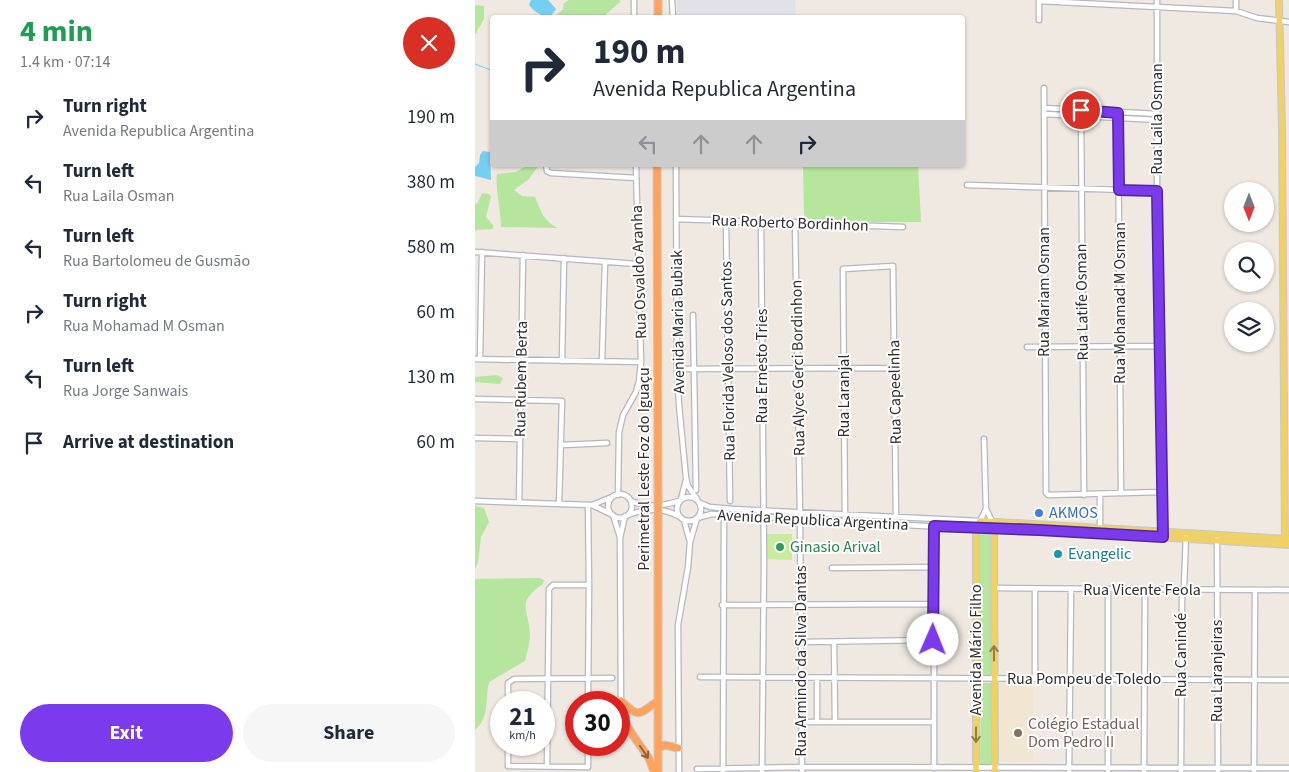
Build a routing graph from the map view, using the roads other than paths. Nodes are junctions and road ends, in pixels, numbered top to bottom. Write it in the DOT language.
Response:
graph roads {
  1 [pos="633,0"];
  2 [pos="658,0"];
  3 [pos="672,0"];
  4 [pos="1157,0"];
  5 [pos="1236,0"];
  6 [pos="1279,0"];
  7 [pos="1039,1"];
  8 [pos="1157,8"];
  9 [pos="1236,11"];
  10 [pos="634,15"];
  11 [pos="658,15"];
  12 [pos="673,15"];
  13 [pos="1039,20"];
  14 [pos="1279,21"];
  15 [pos="1289,22"];
  16 [pos="1044,88"];
  17 [pos="1044,108"];
  18 [pos="1080,113"];
  19 [pos="1044,114"];
  20 [pos="1157,114"];
  21 [pos="1118,115"];
  22 [pos="1157,120"];
  23 [pos="1282,121"];
  24 [pos="1289,122"];
  25 [pos="1286,129"];
  26 [pos="546,167"];
  27 [pos="636,167"];
  28 [pos="657,167"];
  29 [pos="676,167"];
  30 [pos="636,178"];
  31 [pos="967,185"];
  32 [pos="1044,187"];
  33 [pos="1081,188"];
  34 [pos="1119,190"];
  35 [pos="1157,191"];
  36 [pos="676,219"];
  37 [pos="726,221"];
  38 [pos="761,221"];
  39 [pos="795,222"];
  40 [pos="903,227"];
  41 [pos="475,252"];
  42 [pos="482,252"];
  43 [pos="523,255"];
  44 [pos="564,258"];
  45 [pos="605,262"];
  46 [pos="637,264"];
  47 [pos="843,268"];
  48 [pos="693,315"];
  49 [pos="1083,346"];
  50 [pos="1120,346"];
  51 [pos="1159,346"];
  52 [pos="1027,347"];
  53 [pos="1044,347"];
  54 [pos="478,359"];
  55 [pos="521,360"];
  56 [pos="562,361"];
  57 [pos="603,361"];
  58 [pos="641,362"];
  59 [pos="797,368"];
  60 [pos="844,368"];
  61 [pos="895,368"];
  62 [pos="677,369"];
  63 [pos="693,369"];
  64 [pos="729,369"];
  65 [pos="763,369"];
  66 [pos="475,399"];
  67 [pos="520,400"];
  68 [pos="475,438"];
  69 [pos="520,439"];
  70 [pos="984,439"];
  71 [pos="607,444"];
  72 [pos="561,445"];
  73 [pos="686,478"];
  74 [pos="696,490"];
  75 [pos="1161,492"];
  76 [pos="1121,493"];
  77 [pos="1100,494"];
  78 [pos="1084,495"];
  79 [pos="615,496"];
  80 [pos="680,500"];
  81 [pos="475,501"];
  82 [pos="631,501"];
  83 [pos="699,501"];
  84 [pos="730,501"];
  85 [pos="519,503"];
  86 [pos="559,504"];
  87 [pos="590,505"];
  88 [pos="986,509"];
  89 [pos="763,510"];
  90 [pos="800,513"];
  91 [pos="613,515"];
  92 [pos="723,515"];
  93 [pos="845,515"];
  94 [pos="626,516"];
  95 [pos="763,517"];
  96 [pos="896,517"];
  97 [pos="681,518"];
  98 [pos="697,518"];
  99 [pos="800,520"];
  100 [pos="980,521"];
  101 [pos="992,521"];
  102 [pos="845,522"];
  103 [pos="934,526"];
  104 [pos="976,528"];
  105 [pos="1100,528"];
  106 [pos="994,529"];
  107 [pos="1190,533"];
  108 [pos="1162,534"];
  109 [pos="1216,537"];
  110 [pos="621,538"];
  111 [pos="1186,539"];
  112 [pos="690,542"];
  113 [pos="1287,542"];
  114 [pos="933,567"];
  115 [pos="832,568"];
  116 [pos="589,585"];
  117 [pos="994,588"];
  118 [pos="1035,590"];
  119 [pos="1071,590"];
  120 [pos="1108,590"];
  121 [pos="1145,590"];
  122 [pos="1183,590"];
  123 [pos="1255,590"];
  124 [pos="1289,590"];
  125 [pos="1217,591"];
  126 [pos="801,604"];
  127 [pos="934,604"];
  128 [pos="722,605"];
  129 [pos="764,605"];
  130 [pos="933,640"];
  131 [pos="801,642"];
  132 [pos="834,642"];
  133 [pos="700,677"];
  134 [pos="723,677"];
  135 [pos="763,677"];
  136 [pos="548,678"];
  137 [pos="589,678"];
  138 [pos="612,678"];
  139 [pos="801,678"];
  140 [pos="817,678"];
  141 [pos="834,678"];
  142 [pos="934,678"];
  143 [pos="976,679"];
  144 [pos="995,679"];
  145 [pos="1035,679"];
  146 [pos="1071,679"];
  147 [pos="1108,679"];
  148 [pos="1145,680"];
  149 [pos="1181,680"];
  150 [pos="1218,680"];
  151 [pos="1255,680"];
  152 [pos="1289,680"];
  153 [pos="508,691"];
  154 [pos="588,691"];
  155 [pos="621,691"];
  156 [pos="658,701"];
  157 [pos="630,711"];
  158 [pos="801,722"];
  159 [pos="817,722"];
  160 [pos="835,722"];
  161 [pos="933,722"];
  162 [pos="630,731"];
  163 [pos="658,748"];
  164 [pos="678,748"];
  165 [pos="508,756"];
  166 [pos="588,756"];
  167 [pos="547,766"];
  168 [pos="935,768"];
  169 [pos="1289,768"];
  170 [pos="697,769"];
  171 [pos="723,770"];
  172 [pos="762,770"];
  173 [pos="802,770"];
  174 [pos="976,770"];
  175 [pos="995,770"];
  176 [pos="1033,770"];
  177 [pos="1069,770"];
  178 [pos="1108,770"];
  179 [pos="1145,770"];
  180 [pos="1181,770"];
  181 [pos="1218,770"];
  182 [pos="1254,770"];
  183 [pos="656,772"];
  184 [pos="679,772"];
  1 -- 10 [label="street"];
  2 -- 11 [label="highway"];
  3 -- 12 [label="street"];
  4 -- 8 [label="street, Rua Laila Osman"];
  5 -- 9 [label="street"];
  6 -- 14 [label="main road"];
  7 -- 8 [label="street"];
  7 -- 13 [label="street"];
  8 -- 9 [label="street"];
  8 -- 20 [label="street, Rua Laila Osman"];
  9 -- 14 [label="street"];
  14 -- 15 [label="street"];
  14 -- 23 [label="main road"];
  16 -- 17 [label="street, Rua Mariam Osman"];
  17 -- 18 [label="street"];
  17 -- 19 [label="street, Rua Mariam Osman"];
  18 -- 19 [label="street"];
  18 -- 21 [label="street"];
  18 -- 33 [label="street, Rua Latife Osman"];
  19 -- 32 [label="street, Rua Mariam Osman"];
  20 -- 21 [label="street"];
  20 -- 22 [label="street, Rua Laila Osman"];
  21 -- 22 [label="street"];
  21 -- 34 [label="street, Rua Mohamad M Osman"];
  22 -- 35 [label="street, Rua Laila Osman"];
  23 -- 24 [label="street"];
  23 -- 25 [label="main road"];
  25 -- 113 [label="main road"];
  26 -- 30 [label="street"];
  27 -- 30 [label="street, Rua Osvaldo Aranha"];
  28 -- 156 [label="highway, Perimetral Leste Foz do Iguaçu, bridge"];
  29 -- 36 [label="street, Avenida Maria Bubiak"];
  30 -- 46 [label="street, Rua Osvaldo Aranha"];
  31 -- 32 [label="street"];
  32 -- 33 [label="street"];
  32 -- 53 [label="street, Rua Mariam Osman"];
  33 -- 34 [label="street"];
  33 -- 49 [label="street, Rua Latife Osman"];
  34 -- 35 [label="street"];
  34 -- 50 [label="street, Rua Mohamad M Osman"];
  35 -- 51 [label="street, Rua Laila Osman"];
  36 -- 37 [label="street, Rua Roberto Bordinhon"];
  36 -- 62 [label="street, Avenida Maria Bubiak"];
  37 -- 38 [label="street, Rua Roberto Bordinhon"];
  37 -- 64 [label="street, Rua Florida Veloso dos Santos"];
  38 -- 39 [label="street, Rua Roberto Bordinhon"];
  38 -- 65 [label="street, Rua Ernesto Tries"];
  39 -- 40 [label="street, Rua Roberto Bordinhon"];
  39 -- 59 [label="street, Rua Alyce Gerci Bordinhon"];
  41 -- 42 [label="street"];
  42 -- 43 [label="street"];
  42 -- 54 [label="street"];
  43 -- 44 [label="street"];
  43 -- 55 [label="street, Rua Rubem Berta"];
  44 -- 45 [label="street"];
  44 -- 56 [label="street"];
  45 -- 46 [label="street"];
  45 -- 57 [label="street"];
  46 -- 58 [label="street, Rua Osvaldo Aranha"];
  47 -- 60 [label="street, Rua Laranjal"];
  47 -- 61 [label="street, Rua Capeelinha"];
  48 -- 63 [label="street"];
  49 -- 50 [label="street"];
  49 -- 53 [label="street"];
  49 -- 78 [label="street, Rua Latife Osman"];
  50 -- 51 [label="street"];
  50 -- 76 [label="street, Rua Mohamad M Osman"];
  51 -- 75 [label="street, Rua Laila Osman"];
  52 -- 53 [label="street"];
  53 -- 78 [label="street, Rua Mariam Osman"];
  54 -- 55 [label="street"];
  55 -- 56 [label="street"];
  55 -- 67 [label="street, Rua Rubem Berta"];
  56 -- 57 [label="street"];
  57 -- 58 [label="street"];
  58 -- 79 [label="street, Rua Osvaldo Aranha"];
  59 -- 60 [label="street"];
  59 -- 65 [label="street"];
  59 -- 90 [label="street, Rua Alyce Gerci Bordinhon"];
  60 -- 61 [label="street"];
  60 -- 93 [label="street, Rua Laranjal"];
  61 -- 96 [label="street, Rua Capeelinha"];
  62 -- 63 [label="street"];
  62 -- 73 [label="street, Avenida Maria Bubiak"];
  63 -- 64 [label="street"];
  63 -- 74 [label="street"];
  64 -- 65 [label="street"];
  64 -- 84 [label="street, Rua Florida Veloso dos Santos"];
  65 -- 89 [label="street, Rua Ernesto Tries"];
  66 -- 67 [label="street"];
  67 -- 69 [label="street, Rua Rubem Berta"];
  67 -- 72 [label="street"];
  68 -- 69 [label="street"];
  69 -- 85 [label="street, Rua Rubem Berta"];
  70 -- 88 [label="street"];
  71 -- 72 [label="street"];
  72 -- 86 [label="street"];
  73 -- 80 [label="street, Avenida Maria Bubiak"];
  73 -- 83 [label="street, Avenida Maria Bubiak"];
  75 -- 76 [label="street"];
  75 -- 108 [label="street, Rua Laila Osman"];
  76 -- 77 [label="street"];
  77 -- 78 [label="street"];
  77 -- 105 [label="street"];
  79 -- 82 [label="street"];
  79 -- 87 [label="street"];
  79 -- 91 [label="street"];
  80 -- 82 [label="street"];
  80 -- 83 [label="street"];
  80 -- 97 [label="street"];
  81 -- 85 [label="street"];
  82 -- 94 [label="street"];
  83 -- 89 [label="street, Avenida Republica Argentina"];
  83 -- 98 [label="street"];
  85 -- 86 [label="street"];
  86 -- 87 [label="street"];
  87 -- 91 [label="street"];
  87 -- 116 [label="street"];
  88 -- 100 [label="street"];
  88 -- 101 [label="street"];
  89 -- 90 [label="street, Avenida Republica Argentina"];
  89 -- 95 [label="street, Rua Ernesto Tries"];
  90 -- 93 [label="street, Avenida Republica Argentina"];
  91 -- 94 [label="street"];
  91 -- 110 [label="street"];
  92 -- 95 [label="street, Avenida Republica Argentina"];
  92 -- 98 [label="street, Avenida Republica Argentina"];
  92 -- 128 [label="street"];
  93 -- 96 [label="street, Avenida Republica Argentina"];
  93 -- 102 [label="street, Rua Laranjal"];
  94 -- 97 [label="street"];
  94 -- 110 [label="street"];
  95 -- 99 [label="street, Avenida Republica Argentina"];
  95 -- 129 [label="street, Rua Ernesto Tries"];
  96 -- 100 [label="street, Avenida Republica Argentina"];
  97 -- 98 [label="street"];
  97 -- 112 [label="street"];
  98 -- 112 [label="street"];
  99 -- 102 [label="street, Avenida Republica Argentina"];
  99 -- 126 [label="street, Rua Armindo da Silva Dantas"];
  100 -- 101 [label="main road, Avenida Republica Argentina"];
  100 -- 104 [label="main road"];
  101 -- 105 [label="main road, Avenida Republica Argentina"];
  101 -- 106 [label="main road, Avenida Mário Filho"];
  102 -- 103 [label="street, Avenida Republica Argentina"];
  103 -- 104 [label="street, Avenida Republica Argentina"];
  103 -- 114 [label="street"];
  104 -- 106 [label="main road, Avenida Republica Argentina"];
  104 -- 143 [label="main road, Avenida Mário Filho"];
  105 -- 108 [label="main road, Avenida Republica Argentina"];
  106 -- 108 [label="main road, Avenida Republica Argentina"];
  106 -- 117 [label="main road, Avenida Mário Filho"];
  107 -- 108 [label="main road, Avenida Republica Argentina"];
  107 -- 109 [label="main road, Avenida Republica Argentina"];
  107 -- 111 [label="street"];
  108 -- 111 [label="main road, Avenida Republica Argentina"];
  109 -- 111 [label="main road, Avenida Republica Argentina"];
  109 -- 113 [label="main road, Avenida Republica Argentina"];
  109 -- 125 [label="street, Rua Laranjeiras"];
  110 -- 155 [label="street"];
  111 -- 122 [label="street, Rua Canindé"];
  112 -- 164 [label="street"];
  114 -- 115 [label="street"];
  114 -- 127 [label="street"];
  116 -- 136 [label="street"];
  116 -- 137 [label="street"];
  117 -- 118 [label="street, Rua Vicente Feola"];
  144 -- 117 [label="main road, Avenida Mário Filho, one-way"];
  118 -- 119 [label="street, Rua Vicente Feola"];
  118 -- 145 [label="street"];
  119 -- 120 [label="street, Rua Vicente Feola"];
  119 -- 146 [label="street"];
  120 -- 121 [label="street, Rua Vicente Feola"];
  120 -- 147 [label="street"];
  121 -- 122 [label="street, Rua Vicente Feola"];
  121 -- 148 [label="street"];
  122 -- 125 [label="street, Rua Vicente Feola"];
  122 -- 149 [label="street, Rua Canindé"];
  123 -- 124 [label="street, Rua Vicente Feola"];
  123 -- 125 [label="street, Rua Vicente Feola"];
  123 -- 151 [label="street"];
  125 -- 150 [label="street, Rua Laranjeiras"];
  126 -- 127 [label="street"];
  126 -- 129 [label="street"];
  126 -- 131 [label="street, Rua Armindo da Silva Dantas"];
  127 -- 130 [label="street"];
  128 -- 129 [label="street"];
  128 -- 134 [label="street"];
  129 -- 135 [label="street, Rua Ernesto Tries"];
  130 -- 132 [label="street"];
  130 -- 142 [label="street"];
  131 -- 132 [label="street"];
  131 -- 139 [label="street, Rua Armindo da Silva Dantas"];
  132 -- 141 [label="street"];
  133 -- 134 [label="street, Rua Pompeu de Toledo"];
  134 -- 135 [label="street, Rua Pompeu de Toledo"];
  134 -- 171 [label="street"];
  135 -- 139 [label="street, Rua Pompeu de Toledo"];
  135 -- 172 [label="street, Rua Ernesto Tries"];
  136 -- 137 [label="street"];
  136 -- 153 [label="street"];
  136 -- 167 [label="street"];
  137 -- 138 [label="street"];
  137 -- 154 [label="street"];
  139 -- 140 [label="street, Rua Pompeu de Toledo"];
  139 -- 158 [label="street, Rua Armindo da Silva Dantas"];
  140 -- 141 [label="street, Rua Pompeu de Toledo"];
  140 -- 159 [label="street, Rua Armindo da Silva Dantas"];
  141 -- 142 [label="street, Rua Pompeu de Toledo"];
  141 -- 160 [label="street"];
  142 -- 143 [label="street, Rua Pompeu de Toledo"];
  142 -- 161 [label="street"];
  143 -- 144 [label="street, Rua Pompeu de Toledo"];
  143 -- 174 [label="main road, Avenida Mário Filho, one-way"];
  144 -- 145 [label="street, Rua Pompeu de Toledo"];
  144 -- 175 [label="main road, Avenida Mário Filho"];
  145 -- 146 [label="street, Rua Pompeu de Toledo"];
  146 -- 147 [label="street, Rua Pompeu de Toledo"];
  146 -- 177 [label="street"];
  147 -- 148 [label="street, Rua Pompeu de Toledo"];
  147 -- 178 [label="street"];
  148 -- 149 [label="street, Rua Pompeu de Toledo"];
  148 -- 179 [label="street"];
  149 -- 150 [label="street, Rua Pompeu de Toledo"];
  149 -- 180 [label="street, Rua Canindé"];
  150 -- 151 [label="street, Rua Pompeu de Toledo"];
  150 -- 181 [label="street, Rua Laranjeiras"];
  151 -- 152 [label="street, Rua Pompeu de Toledo"];
  151 -- 182 [label="street"];
  156 -- 157 [label="highway"];
  156 -- 163 [label="highway, Perimetral Leste Foz do Iguaçu"];
  158 -- 159 [label="street"];
  158 -- 173 [label="street, Rua Armindo da Silva Dantas"];
  159 -- 160 [label="street"];
  160 -- 161 [label="street"];
  161 -- 168 [label="street"];
  162 -- 183 [label="highway, one-way"];
  163 -- 164 [label="highway"];
  163 -- 183 [label="highway, Perimetral Leste Foz do Iguaçu"];
  164 -- 184 [label="street"];
  165 -- 167 [label="street"];
  166 -- 167 [label="street"];
  168 -- 173 [label="street"];
  168 -- 174 [label="street"];
  169 -- 182 [label="street"];
  170 -- 171 [label="street"];
  171 -- 172 [label="street"];
  172 -- 173 [label="street"];
  174 -- 175 [label="street"];
  175 -- 176 [label="street"];
  176 -- 177 [label="street"];
  177 -- 178 [label="street"];
  178 -- 179 [label="street"];
  179 -- 180 [label="street"];
  180 -- 181 [label="street"];
  181 -- 182 [label="street"];
}
